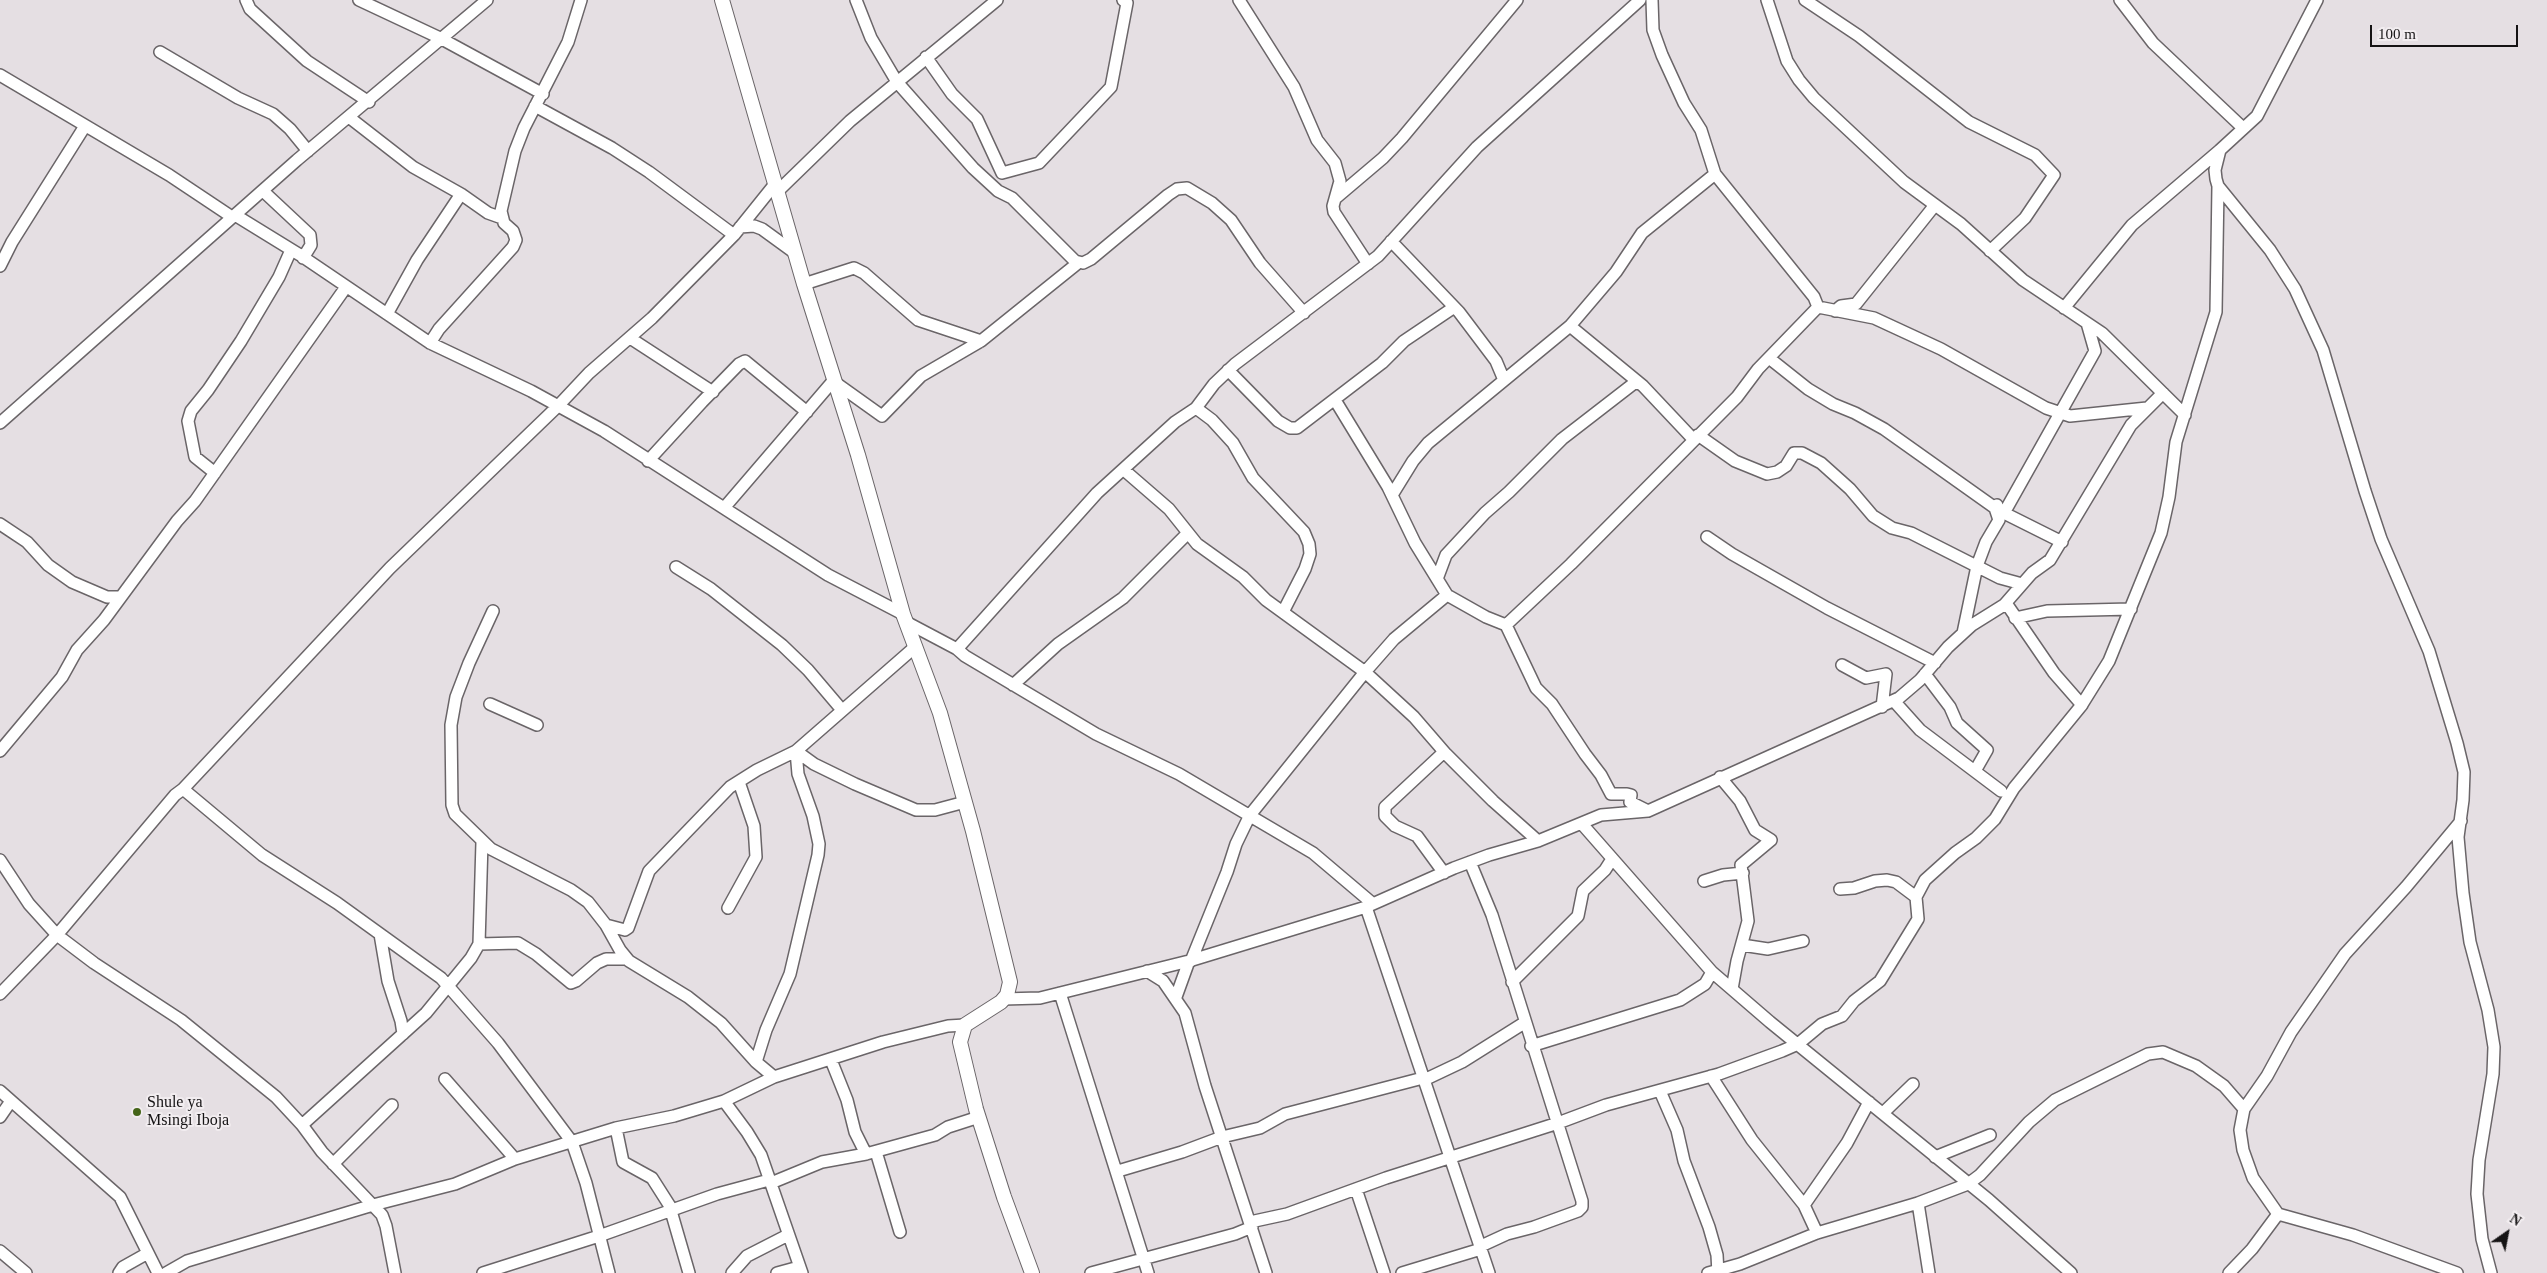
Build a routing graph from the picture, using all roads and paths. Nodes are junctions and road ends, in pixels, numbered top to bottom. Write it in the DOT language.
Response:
graph roads {
  1 [pos="246,0"];
  2 [pos="360,0"];
  3 [pos="487,0"];
  4 [pos="581,0"];
  5 [pos="722,0"];
  6 [pos="856,0"];
  7 [pos="997,0"];
  8 [pos="1123,0"];
  9 [pos="1238,0"];
  10 [pos="1517,0"];
  11 [pos="1652,0"];
  12 [pos="1805,0"];
  13 [pos="2120,0"];
  14 [pos="2317,0"];
  15 [pos="1632,2"];
  16 [pos="1771,3"];
  17 [pos="440,38"];
  18 [pos="160,52"];
  19 [pos="926,57"];
  20 [pos="0,75"];
  21 [pos="897,82"];
  22 [pos="543,94"];
  23 [pos="369,102"];
  24 [pos="535,106"];
  25 [pos="350,118"];
  26 [pos="85,126"];
  27 [pos="2243,128"];
  28 [pos="2220,150"];
  29 [pos="308,151"];
  30 [pos="1715,174"];
  31 [pos="2218,186"];
  32 [pos="776,188"];
  33 [pos="262,190"];
  34 [pos="461,194"];
  35 [pos="1335,198"];
  36 [pos="1935,205"];
  37 [pos="233,216"];
  38 [pos="502,218"];
  39 [pos="737,231"];
  40 [pos="1391,241"];
  41 [pos="291,250"];
  42 [pos="1990,251"];
  43 [pos="795,252"];
  44 [pos="303,258"];
  45 [pos="1078,263"];
  46 [pos="1368,264"];
  47 [pos="0,265"];
  48 [pos="804,284"];
  49 [pos="346,287"];
  50 [pos="1818,307"];
  51 [pos="1453,308"];
  52 [pos="2064,308"];
  53 [pos="1835,311"];
  54 [pos="1304,313"];
  55 [pos="387,314"];
  56 [pos="2087,323"];
  57 [pos="1570,326"];
  58 [pos="630,338"];
  59 [pos="981,341"];
  60 [pos="430,343"];
  61 [pos="1769,358"];
  62 [pos="1228,370"];
  63 [pos="1504,380"];
  64 [pos="834,381"];
  65 [pos="1638,381"];
  66 [pos="713,392"];
  67 [pos="2162,393"];
  68 [pos="1335,400"];
  69 [pos="558,406"];
  70 [pos="1196,408"];
  71 [pos="2147,408"];
  72 [pos="807,412"];
  73 [pos="2059,412"];
  74 [pos="2185,415"];
  75 [pos="0,423"];
  76 [pos="1696,437"];
  77 [pos="648,461"];
  78 [pos="1124,470"];
  79 [pos="215,473"];
  80 [pos="1392,496"];
  81 [pos="724,508"];
  82 [pos="1999,509"];
  83 [pos="0,524"];
  84 [pos="1188,533"];
  85 [pos="1707,538"];
  86 [pos="2062,542"];
  87 [pos="676,566"];
  88 [pos="1978,566"];
  89 [pos="1438,579"];
  90 [pos="2022,584"];
  91 [pos="1447,594"];
  92 [pos="120,596"];
  93 [pos="2006,603"];
  94 [pos="2131,609"];
  95 [pos="493,611"];
  96 [pos="1283,612"];
  97 [pos="904,618"];
  98 [pos="2015,618"];
  99 [pos="1506,624"];
  100 [pos="1964,633"];
  101 [pos="915,647"];
  102 [pos="958,649"];
  103 [pos="1935,663"];
  104 [pos="1842,665"];
  105 [pos="1365,672"];
  106 [pos="1925,674"];
  107 [pos="1013,685"];
  108 [pos="1894,701"];
  109 [pos="490,704"];
  110 [pos="2082,704"];
  111 [pos="1882,706"];
  112 [pos="842,710"];
  113 [pos="537,725"];
  114 [pos="0,751"];
  115 [pos="796,751"];
  116 [pos="1444,752"];
  117 [pos="1975,771"];
  118 [pos="1720,777"];
  119 [pos="739,782"];
  120 [pos="183,790"];
  121 [pos="2001,791"];
  122 [pos="965,802"];
  123 [pos="1648,811"];
  124 [pos="1250,815"];
  125 [pos="2461,821"];
  126 [pos="1582,824"];
  127 [pos="1538,841"];
  128 [pos="482,842"];
  129 [pos="1612,859"];
  130 [pos="0,860"];
  131 [pos="1470,862"];
  132 [pos="1444,873"];
  133 [pos="1743,873"];
  134 [pos="1704,881"];
  135 [pos="1840,889"];
  136 [pos="1916,897"];
  137 [pos="1369,905"];
  138 [pos="728,908"];
  139 [pos="606,925"];
  140 [pos="380,934"];
  141 [pos="57,935"];
  142 [pos="1803,941"];
  143 [pos="478,944"];
  144 [pos="1742,945"];
  145 [pos="627,959"];
  146 [pos="1190,961"];
  147 [pos="1147,971"];
  148 [pos="1712,972"];
  149 [pos="1512,982"];
  150 [pos="448,986"];
  151 [pos="1732,989"];
  152 [pos="1060,993"];
  153 [pos="0,994"];
  154 [pos="1176,997"];
  155 [pos="1003,999"];
  156 [pos="1524,1023"];
  157 [pos="965,1025"];
  158 [pos="403,1034"];
  159 [pos="1798,1044"];
  160 [pos="1531,1046"];
  161 [pos="831,1060"];
  162 [pos="756,1062"];
  163 [pos="1711,1076"];
  164 [pos="774,1077"];
  165 [pos="1423,1079"];
  166 [pos="445,1080"];
  167 [pos="1913,1084"];
  168 [pos="0,1091"];
  169 [pos="1660,1091"];
  170 [pos="724,1101"];
  171 [pos="11,1102"];
  172 [pos="1869,1102"];
  173 [pos="392,1105"];
  174 [pos="2244,1109"];
  175 [pos="1882,1114"];
  176 [pos="0,1117"];
  177 [pos="979,1117"];
  178 [pos="1558,1123"];
  179 [pos="302,1125"];
  180 [pos="616,1128"];
  181 [pos="1990,1135"];
  182 [pos="1222,1137"];
  183 [pos="572,1142"];
  184 [pos="871,1154"];
  185 [pos="1935,1157"];
  186 [pos="1451,1158"];
  187 [pos="515,1159"];
  188 [pos="333,1164"];
  189 [pos="1118,1171"];
  190 [pos="770,1181"];
  191 [pos="1968,1184"];
  192 [pos="1356,1189"];
  193 [pos="1918,1203"];
  194 [pos="373,1205"];
  195 [pos="1804,1205"];
  196 [pos="672,1211"];
  197 [pos="2278,1214"];
  198 [pos="1251,1224"];
  199 [pos="900,1232"];
  200 [pos="1817,1233"];
  201 [pos="788,1235"];
  202 [pos="599,1236"];
  203 [pos="1481,1247"];
  204 [pos="0,1251"];
  205 [pos="148,1253"];
  206 [pos="1144,1258"];
  207 [pos="800,1270"];
  208 [pos="1714,1272"];
  209 [pos="26,1273"];
  210 [pos="119,1273"];
  211 [pos="158,1273"];
  212 [pos="166,1273"];
  213 [pos="395,1273"];
  214 [pos="483,1273"];
  215 [pos="610,1273"];
  216 [pos="688,1273"];
  217 [pos="732,1273"];
  218 [pos="778,1273"];
  219 [pos="1032,1273"];
  220 [pos="1091,1273"];
  221 [pos="1148,1273"];
  222 [pos="1266,1273"];
  223 [pos="1384,1273"];
  224 [pos="1402,1273"];
  225 [pos="1489,1273"];
  226 [pos="1929,1273"];
  227 [pos="2071,1273"];
  228 [pos="2229,1273"];
  229 [pos="2457,1273"];
  230 [pos="2491,1273"];
  1 -- 23 [label="street"];
  2 -- 17 [label="street"];
  3 -- 17 [label="street"];
  4 -- 22 [label="street"];
  5 -- 32 [label="street"];
  6 -- 21 [label="street"];
  7 -- 19 [label="street"];
  8 -- 19 [label="street"];
  9 -- 35 [label="street"];
  10 -- 35 [label="street"];
  11 -- 30 [label="street"];
  12 -- 42 [label="street"];
  13 -- 27 [label="street"];
  14 -- 27 [label="street"];
  15 -- 40 [label="street"];
  16 -- 36 [label="street"];
  17 -- 22 [label="street"];
  17 -- 23 [label="street"];
  18 -- 29 [label="street"];
  19 -- 21 [label="street"];
  20 -- 26 [label="street"];
  21 -- 32 [label="street"];
  21 -- 45 [label="street"];
  22 -- 24 [label="street"];
  23 -- 25 [label="street"];
  24 -- 38 [label="street"];
  24 -- 39 [label="street"];
  25 -- 29 [label="street"];
  25 -- 34 [label="street"];
  26 -- 37 [label="street"];
  26 -- 47 [label="street"];
  27 -- 28 [label="street"];
  28 -- 31 [label="street"];
  28 -- 52 [label="street"];
  29 -- 33 [label="street"];
  30 -- 50 [label="street"];
  30 -- 57 [label="street"];
  31 -- 74 [label="street"];
  31 -- 125 [label="street"];
  32 -- 39 [label="street"];
  32 -- 43 [label="street"];
  33 -- 37 [label="street"];
  33 -- 44 [label="street"];
  34 -- 38 [label="street"];
  34 -- 55 [label="street"];
  35 -- 46 [label="street"];
  36 -- 42 [label="street"];
  36 -- 53 [label="street"];
  37 -- 41 [label="street"];
  37 -- 75 [label="street"];
  38 -- 60 [label="street"];
  39 -- 43 [label="street"];
  39 -- 58 [label="street"];
  40 -- 46 [label="street"];
  40 -- 51 [label="street"];
  41 -- 44 [label="street"];
  41 -- 79 [label="street"];
  42 -- 52 [label="street"];
  43 -- 48 [label="street"];
  44 -- 49 [label="street"];
  45 -- 54 [label="street"];
  45 -- 59 [label="street"];
  46 -- 54 [label="street"];
  48 -- 59 [label="street"];
  48 -- 64 [label="street"];
  49 -- 55 [label="street"];
  49 -- 79 [label="street"];
  50 -- 53 [label="street"];
  50 -- 61 [label="street"];
  51 -- 63 [label="street"];
  51 -- 68 [label="street"];
  52 -- 56 [label="street"];
  53 -- 73 [label="street"];
  54 -- 62 [label="street"];
  55 -- 60 [label="street"];
  56 -- 67 [label="street"];
  56 -- 73 [label="street"];
  57 -- 63 [label="street"];
  57 -- 65 [label="street"];
  58 -- 66 [label="street"];
  58 -- 69 [label="street"];
  59 -- 64 [label="street"];
  60 -- 69 [label="street"];
  61 -- 76 [label="street"];
  61 -- 82 [label="street"];
  62 -- 68 [label="street"];
  62 -- 70 [label="street"];
  63 -- 80 [label="street"];
  64 -- 72 [label="street"];
  64 -- 97 [label="street"];
  65 -- 76 [label="street"];
  65 -- 89 [label="street"];
  66 -- 72 [label="street"];
  66 -- 77 [label="street"];
  67 -- 71 [label="street"];
  67 -- 74 [label="street"];
  68 -- 80 [label="street"];
  69 -- 77 [label="street"];
  69 -- 120 [label="street"];
  70 -- 78 [label="street"];
  70 -- 96 [label="street"];
  71 -- 73 [label="street"];
  71 -- 86 [label="street"];
  72 -- 81 [label="street"];
  73 -- 82 [label="street"];
  74 -- 94 [label="street"];
  76 -- 88 [label="street"];
  76 -- 99 [label="street"];
  77 -- 81 [label="street"];
  78 -- 84 [label="street"];
  78 -- 102 [label="street"];
  79 -- 92 [label="street"];
  80 -- 89 [label="street"];
  81 -- 97 [label="street"];
  82 -- 86 [label="street"];
  82 -- 88 [label="street"];
  83 -- 92 [label="street"];
  84 -- 96 [label="street"];
  84 -- 107 [label="street"];
  85 -- 103 [label="street"];
  86 -- 90 [label="street"];
  87 -- 112 [label="street"];
  88 -- 90 [label="street"];
  88 -- 100 [label="street"];
  89 -- 91 [label="street"];
  90 -- 93 [label="street"];
  91 -- 99 [label="street"];
  91 -- 105 [label="street"];
  92 -- 114 [label="street"];
  93 -- 98 [label="street"];
  93 -- 100 [label="street"];
  94 -- 98 [label="street"];
  94 -- 110 [label="street"];
  95 -- 128 [label="street"];
  96 -- 105 [label="street"];
  97 -- 101 [label="street"];
  97 -- 102 [label="street"];
  98 -- 110 [label="street"];
  99 -- 123 [label="street"];
  100 -- 103 [label="street"];
  101 -- 112 [label="street"];
  101 -- 122 [label="street"];
  102 -- 107 [label="street"];
  103 -- 106 [label="street"];
  104 -- 111 [label="street"];
  105 -- 116 [label="street"];
  105 -- 124 [label="street"];
  106 -- 108 [label="street"];
  106 -- 117 [label="street"];
  107 -- 124 [label="street"];
  108 -- 111 [label="street"];
  108 -- 117 [label="street"];
  109 -- 113 [label="street"];
  110 -- 136 [label="street"];
  111 -- 118 [label="street"];
  112 -- 115 [label="street"];
  115 -- 119 [label="street"];
  115 -- 122 [label="street"];
  115 -- 162 [label="street"];
  116 -- 127 [label="street"];
  116 -- 132 [label="street"];
  117 -- 121 [label="street"];
  118 -- 123 [label="street"];
  118 -- 133 [label="street"];
  119 -- 138 [label="street"];
  119 -- 139 [label="street"];
  120 -- 140 [label="street"];
  120 -- 141 [label="street"];
  122 -- 155 [label="street"];
  123 -- 126 [label="street"];
  124 -- 137 [label="street"];
  124 -- 146 [label="street"];
  125 -- 174 [label="street"];
  125 -- 230 [label="street"];
  126 -- 127 [label="street"];
  126 -- 129 [label="street"];
  127 -- 131 [label="street"];
  128 -- 139 [label="street"];
  128 -- 143 [label="street"];
  129 -- 148 [label="street"];
  129 -- 149 [label="street"];
  130 -- 141 [label="street"];
  131 -- 132 [label="street"];
  131 -- 149 [label="street"];
  132 -- 137 [label="street"];
  133 -- 134 [label="street"];
  133 -- 144 [label="street"];
  135 -- 136 [label="street"];
  136 -- 159 [label="street"];
  137 -- 146 [label="street"];
  137 -- 165 [label="street"];
  139 -- 145 [label="street"];
  140 -- 150 [label="street"];
  140 -- 158 [label="street"];
  141 -- 153 [label="street"];
  141 -- 179 [label="street"];
  142 -- 144 [label="street"];
  143 -- 145 [label="street"];
  143 -- 150 [label="street"];
  144 -- 151 [label="street"];
  145 -- 162 [label="street"];
  146 -- 147 [label="street"];
  146 -- 154 [label="street"];
  147 -- 152 [label="street"];
  147 -- 154 [label="street"];
  148 -- 151 [label="street"];
  148 -- 160 [label="street"];
  149 -- 156 [label="street"];
  150 -- 158 [label="street"];
  150 -- 183 [label="street"];
  151 -- 159 [label="street"];
  152 -- 155 [label="street"];
  152 -- 189 [label="street"];
  154 -- 182 [label="street"];
  155 -- 157 [label="street"];
  156 -- 160 [label="street"];
  156 -- 165 [label="street"];
  157 -- 161 [label="street"];
  157 -- 177 [label="street"];
  158 -- 179 [label="street"];
  159 -- 163 [label="street"];
  159 -- 172 [label="street"];
  160 -- 178 [label="street"];
  161 -- 164 [label="street"];
  161 -- 184 [label="street"];
  162 -- 164 [label="street"];
  163 -- 169 [label="street"];
  163 -- 195 [label="street"];
  164 -- 170 [label="street"];
  165 -- 182 [label="street"];
  165 -- 186 [label="street"];
  166 -- 187 [label="street"];
  167 -- 175 [label="street"];
  168 -- 171 [label="street"];
  169 -- 178 [label="street"];
  169 -- 208 [label="street"];
  170 -- 180 [label="street"];
  170 -- 190 [label="street"];
  171 -- 176 [label="street"];
  171 -- 205 [label="street"];
  172 -- 175 [label="street"];
  172 -- 195 [label="street"];
  173 -- 188 [label="street"];
  174 -- 191 [label="street"];
  174 -- 197 [label="street"];
  175 -- 185 [label="street"];
  177 -- 184 [label="street"];
  177 -- 219 [label="street"];
  178 -- 186 [label="street"];
  178 -- 203 [label="street"];
  179 -- 188 [label="street"];
  180 -- 183 [label="street"];
  180 -- 196 [label="street"];
  181 -- 185 [label="street"];
  182 -- 189 [label="street"];
  182 -- 198 [label="street"];
  183 -- 187 [label="street"];
  183 -- 202 [label="street"];
  184 -- 190 [label="street"];
  184 -- 199 [label="street"];
  185 -- 191 [label="street"];
  186 -- 192 [label="street"];
  186 -- 203 [label="street"];
  187 -- 194 [label="street"];
  188 -- 194 [label="street"];
  189 -- 206 [label="street"];
  190 -- 196 [label="street"];
  190 -- 201 [label="street"];
  191 -- 193 [label="street"];
  191 -- 227 [label="street"];
  192 -- 198 [label="street"];
  192 -- 223 [label="street"];
  193 -- 200 [label="street"];
  193 -- 226 [label="street"];
  194 -- 212 [label="street"];
  194 -- 213 [label="street"];
  195 -- 200 [label="street"];
  196 -- 202 [label="street"];
  196 -- 216 [label="street"];
  197 -- 228 [label="street"];
  197 -- 229 [label="street"];
  198 -- 206 [label="street"];
  198 -- 222 [label="street"];
  200 -- 208 [label="street"];
  201 -- 207 [label="street"];
  201 -- 217 [label="street"];
  202 -- 214 [label="street"];
  202 -- 215 [label="street"];
  203 -- 224 [label="street"];
  203 -- 225 [label="street"];
  204 -- 209 [label="street"];
  205 -- 210 [label="street"];
  205 -- 211 [label="street"];
  206 -- 220 [label="street"];
  206 -- 221 [label="street"];
  207 -- 218 [label="street"];
}
